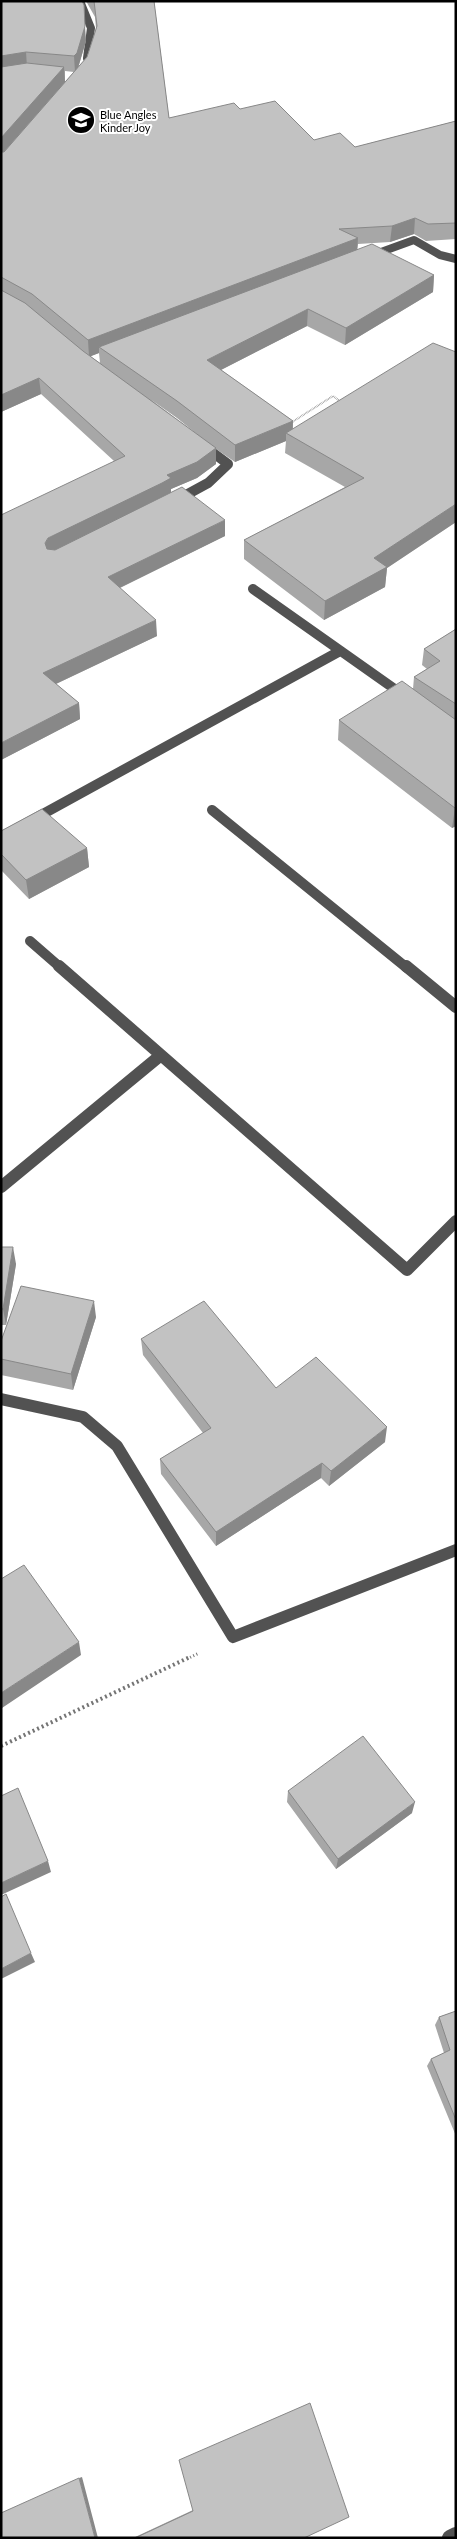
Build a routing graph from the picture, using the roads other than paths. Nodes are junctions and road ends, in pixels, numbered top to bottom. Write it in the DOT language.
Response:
graph roads {
  1 [pos="80,1"];
  2 [pos="86,64"];
  3 [pos="456,258"];
  4 [pos="358,260"];
  5 [pos="197,442"];
  6 [pos="166,506"];
  7 [pos="254,589"];
  8 [pos="340,651"];
  9 [pos="415,704"];
  10 [pos="212,810"];
  11 [pos="1,836"];
  12 [pos="30,941"];
  13 [pos="456,1007"];
  14 [pos="161,1055"];
  15 [pos="1,1187"];
  16 [pos="456,1221"];
  17 [pos="1,1399"];
  18 [pos="456,1550"];
  19 [pos="456,2535"];
  20 [pos="450,2538"];
  1 -- 2 [label="street"];
  3 -- 4 [label="street"];
  5 -- 6 [label="street"];
  7 -- 8 [label="street"];
  8 -- 9 [label="street"];
  8 -- 11 [label="street"];
  10 -- 13 [label="street"];
  12 -- 14 [label="street"];
  14 -- 15 [label="street"];
  14 -- 16 [label="street"];
  17 -- 18 [label="street"];
  19 -- 20 [label="street"];
}
